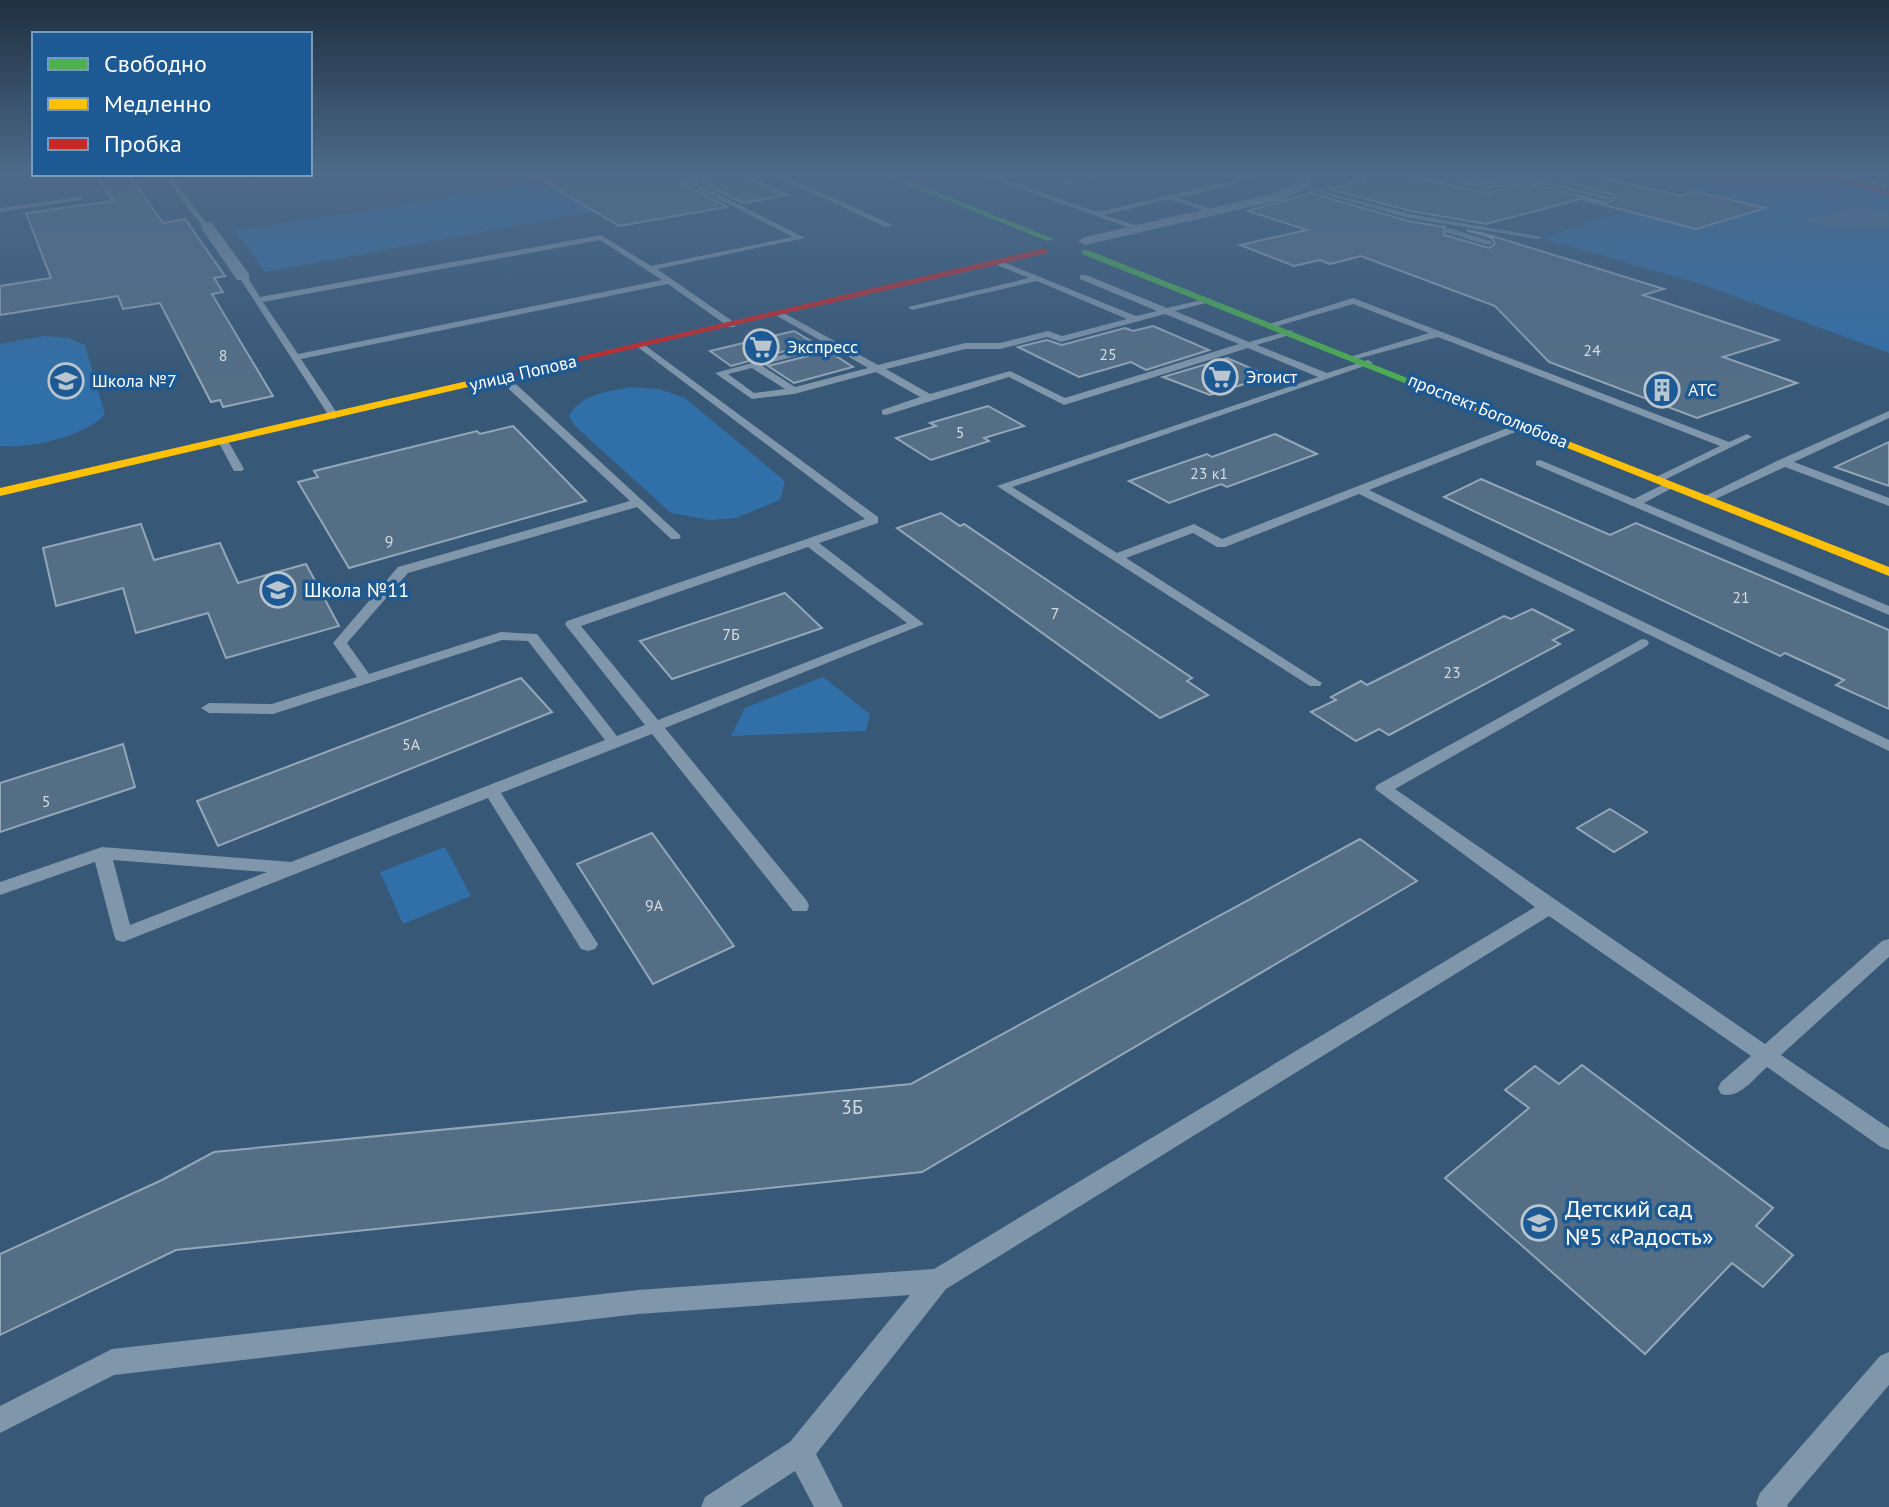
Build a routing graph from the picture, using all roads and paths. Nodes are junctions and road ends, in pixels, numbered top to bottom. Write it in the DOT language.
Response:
graph roads {
  1 [pos="219,242"];
  2 [pos="572,242"];
  3 [pos="610,242"];
  4 [pos="779,242"];
  5 [pos="1041,242"];
  6 [pos="1096,242"];
  7 [pos="1047,245"];
  8 [pos="1085,246"];
  9 [pos="998,262"];
  10 [pos="651,268"];
  11 [pos="243,277"];
  12 [pos="1083,277"];
  13 [pos="1038,279"];
  14 [pos="669,281"];
  15 [pos="258,300"];
  16 [pos="1207,300"];
  17 [pos="912,307"];
  18 [pos="1167,312"];
  19 [pos="780,314"];
  20 [pos="1138,320"];
  21 [pos="732,325"];
  22 [pos="1280,328"];
  23 [pos="1437,334"];
  24 [pos="833,344"];
  25 [pos="1249,345"];
  26 [pos="642,346"];
  27 [pos="296,357"];
  28 [pos="1362,360"];
  29 [pos="754,365"];
  30 [pos="878,369"];
  31 [pos="502,377"];
  32 [pos="1327,377"];
  33 [pos="794,391"];
  34 [pos="929,398"];
  35 [pos="886,412"];
  36 [pos="1889,414"];
  37 [pos="334,416"];
  38 [pos="1524,425"];
  39 [pos="1747,437"];
  40 [pos="223,441"];
  41 [pos="1728,445"];
  42 [pos="1783,462"];
  43 [pos="1540,463"];
  44 [pos="238,469"];
  45 [pos="1664,482"];
  46 [pos="1359,490"];
  47 [pos="0,492"];
  48 [pos="1705,499"];
  49 [pos="1889,502"];
  50 [pos="638,503"];
  51 [pos="1635,503"];
  52 [pos="675,536"];
  53 [pos="811,543"];
  54 [pos="1117,557"];
  55 [pos="1889,572"];
  56 [pos="1889,611"];
  57 [pos="1642,643"];
  58 [pos="365,679"];
  59 [pos="1315,683"];
  60 [pos="209,708"];
  61 [pos="654,725"];
  62 [pos="614,742"];
  63 [pos="1889,746"];
  64 [pos="491,790"];
  65 [pos="102,853"];
  66 [pos="292,867"];
  67 [pos="0,889"];
  68 [pos="800,906"];
  69 [pos="1549,907"];
  70 [pos="588,944"];
  71 [pos="1889,946"];
  72 [pos="1766,1055"];
  73 [pos="1729,1088"];
  74 [pos="1889,1140"];
  75 [pos="937,1281"];
  76 [pos="1889,1365"];
  77 [pos="0,1420"];
  78 [pos="800,1452"];
  79 [pos="1770,1506"];
  80 [pos="715,1507"];
  81 [pos="829,1507"];
  1 -- 11 [label="street"];
  2 -- 15 [label="lane"];
  3 -- 10 [label="lane"];
  4 -- 10 [label="lane"];
  5 -- 7 [label="main road"];
  6 -- 8 [label="street"];
  7 -- 8 [label="main road, проспект Боголюбова"];
  7 -- 9 [label="main road, улица Попова"];
  8 -- 16 [label="main road, проспект Боголюбова"];
  9 -- 13 [label="lane"];
  9 -- 19 [label="main road, улица Попова"];
  10 -- 14 [label="lane"];
  11 -- 15 [label="lane"];
  12 -- 18 [label="lane"];
  13 -- 17 [label="lane"];
  13 -- 20 [label="lane"];
  14 -- 21 [label="lane"];
  14 -- 27 [label="lane"];
  15 -- 27 [label="lane"];
  16 -- 18 [label="lane"];
  16 -- 22 [label="main road, проспект Боголюбова"];
  18 -- 20 [label="lane"];
  18 -- 25 [label="lane"];
  19 -- 21 [label="main road, улица Попова"];
  19 -- 24 [label="lane"];
  20 -- 30 [label="lane"];
  21 -- 26 [label="main road, улица Попова"];
  22 -- 23 [label="lane"];
  22 -- 25 [label="lane"];
  22 -- 28 [label="main road, проспект Боголюбова"];
  23 -- 28 [label="lane"];
  23 -- 41 [label="lane"];
  24 -- 29 [label="lane"];
  24 -- 30 [label="lane"];
  25 -- 32 [label="lane"];
  25 -- 34 [label="lane"];
  26 -- 31 [label="main road, улица Попова"];
  26 -- 53 [label="lane"];
  27 -- 37 [label="lane"];
  28 -- 32 [label="lane"];
  28 -- 38 [label="main road, проспект Боголюбова"];
  29 -- 33 [label="lane"];
  29 -- 33 [label="lane"];
  30 -- 33 [label="lane"];
  30 -- 34 [label="lane"];
  31 -- 37 [label="main road, улица Попова"];
  31 -- 50 [label="lane"];
  32 -- 54 [label="lane"];
  34 -- 35 [label="lane"];
  36 -- 42 [label="lane"];
  37 -- 40 [label="main road, улица Попова"];
  38 -- 45 [label="main road, проспект Боголюбова"];
  38 -- 46 [label="lane"];
  39 -- 41 [label="lane"];
  40 -- 44 [label="lane"];
  40 -- 47 [label="main road, улица Попова"];
  41 -- 45 [label="lane"];
  42 -- 48 [label="lane"];
  42 -- 49 [label="lane"];
  43 -- 51 [label="lane"];
  45 -- 48 [label="main road, проспект Боголюбова"];
  45 -- 51 [label="lane"];
  46 -- 54 [label="lane"];
  46 -- 63 [label="lane"];
  48 -- 55 [label="main road, проспект Боголюбова"];
  50 -- 52 [label="lane"];
  50 -- 58 [label="lane"];
  51 -- 56 [label="lane"];
  53 -- 61 [label="lane"];
  53 -- 61 [label="lane"];
  54 -- 59 [label="lane"];
  57 -- 69 [label="lane"];
  58 -- 60 [label="lane"];
  58 -- 62 [label="lane"];
  61 -- 62 [label="lane"];
  61 -- 68 [label="lane"];
  62 -- 64 [label="lane"];
  64 -- 66 [label="lane"];
  64 -- 70 [label="lane"];
  65 -- 66 [label="lane"];
  65 -- 66 [label="lane"];
  65 -- 67 [label="lane"];
  69 -- 72 [label="lane"];
  69 -- 75 [label="lane"];
  71 -- 72 [label="lane"];
  72 -- 73 [label="lane"];
  72 -- 74 [label="lane"];
  75 -- 77 [label="lane"];
  75 -- 78 [label="lane"];
  76 -- 79 [label="lane"];
  78 -- 80 [label="lane"];
  78 -- 81 [label="lane"];
}
